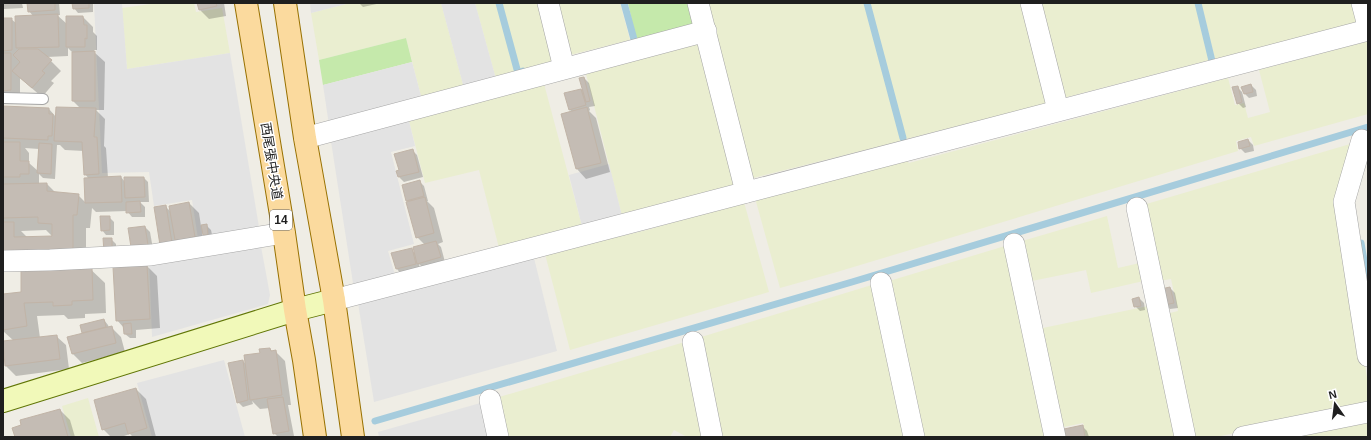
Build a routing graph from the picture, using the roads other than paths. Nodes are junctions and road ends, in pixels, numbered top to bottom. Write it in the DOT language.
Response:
graph roads {
  1 [pos="246,3"];
  2 [pos="285,3"];
  3 [pos="548,3"];
  4 [pos="698,3"];
  5 [pos="1031,3"];
  6 [pos="1362,3"];
  7 [pos="1368,26"];
  8 [pos="1368,30"];
  9 [pos="706,31"];
  10 [pos="564,68"];
  11 [pos="3,98"];
  12 [pos="43,100"];
  13 [pos="1058,110"];
  14 [pos="305,138"];
  15 [pos="1362,140"];
  16 [pos="746,192"];
  17 [pos="1137,208"];
  18 [pos="284,234"];
  19 [pos="1014,244"];
  20 [pos="3,261"];
  21 [pos="881,283"];
  22 [pos="334,300"];
  23 [pos="295,310"];
  24 [pos="693,342"];
  25 [pos="1368,356"];
  26 [pos="490,400"];
  27 [pos="3,401"];
  28 [pos="1368,412"];
  29 [pos="315,437"];
  30 [pos="353,437"];
  31 [pos="498,437"];
  32 [pos="712,437"];
  33 [pos="914,437"];
  34 [pos="1055,437"];
  35 [pos="1185,437"];
  36 [pos="1243,437"];
  1 -- 18 [label="main road, 西尾張中央道 / 14"];
  2 -- 14 [label="main road"];
  3 -- 10 [label="street"];
  4 -- 9 [label="street"];
  5 -- 13 [label="street"];
  6 -- 7 [label="street"];
  8 -- 13 [label="street"];
  9 -- 10 [label="street"];
  9 -- 16 [label="street"];
  10 -- 14 [label="street"];
  11 -- 12 [label="lane"];
  13 -- 16 [label="street"];
  14 -- 22 [label="main road"];
  15 -- 25 [label="street"];
  16 -- 22 [label="street"];
  17 -- 35 [label="street"];
  18 -- 20 [label="street"];
  18 -- 23 [label="main road, 西尾張中央道 / 14"];
  19 -- 34 [label="street"];
  21 -- 33 [label="street"];
  22 -- 23 [label="street"];
  22 -- 30 [label="main road"];
  23 -- 27 [label="street"];
  23 -- 29 [label="main road, 西尾張中央道 / 14"];
  24 -- 32 [label="street"];
  26 -- 31 [label="street"];
  28 -- 36 [label="street"];
}
